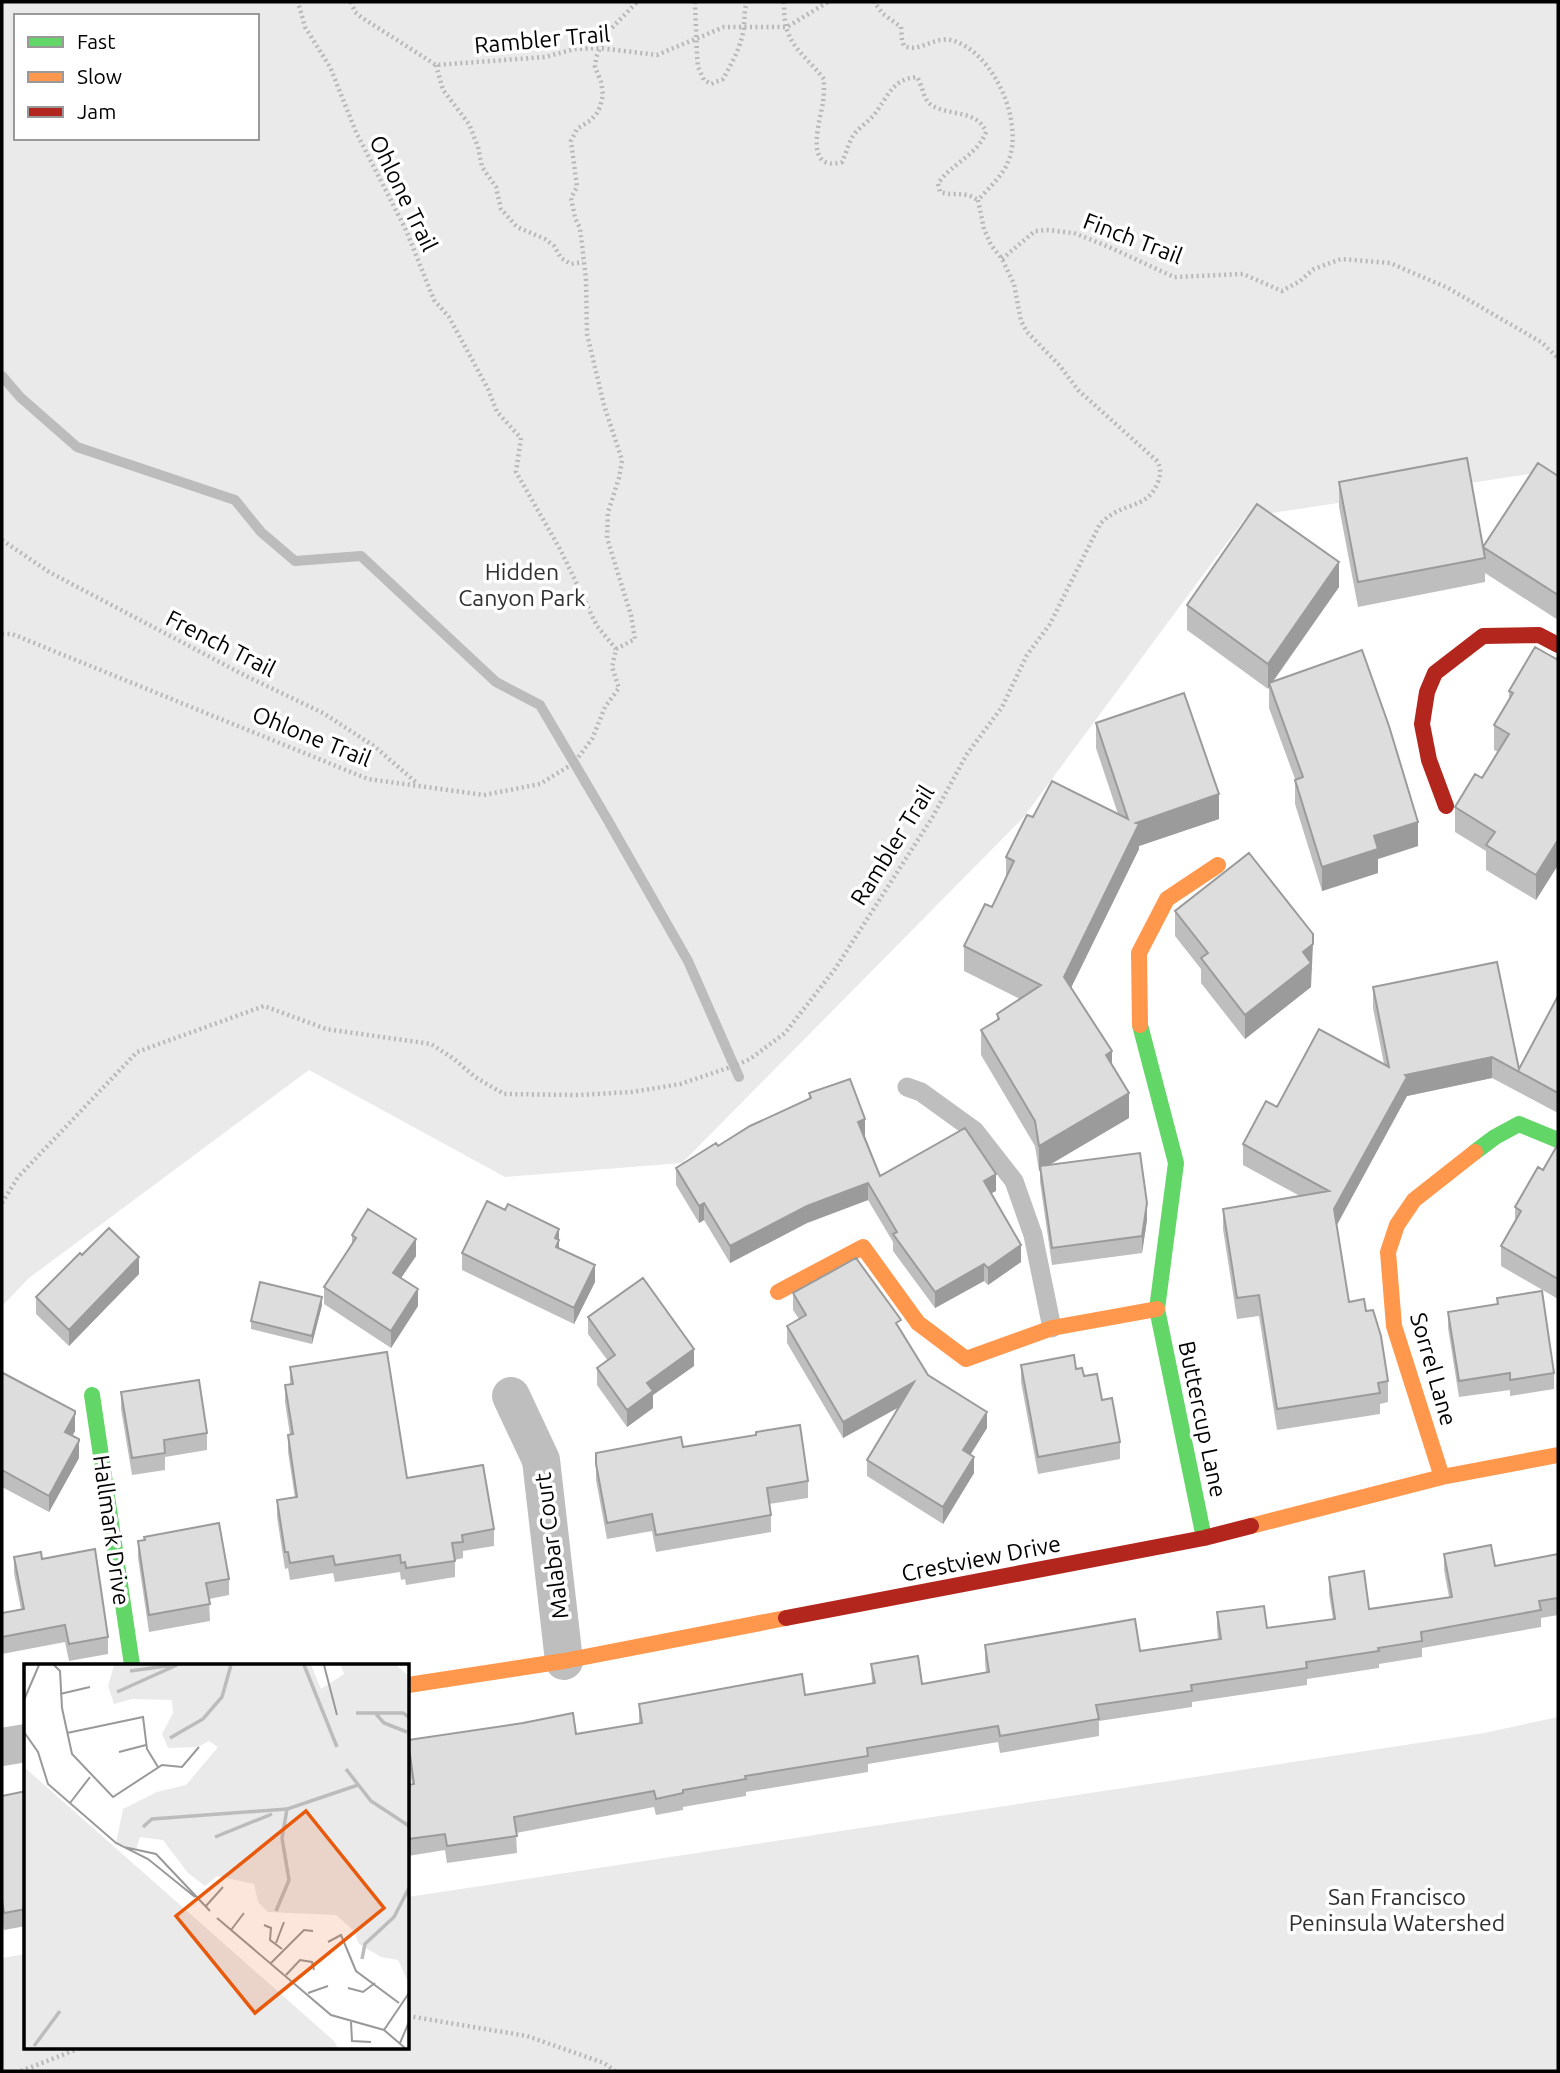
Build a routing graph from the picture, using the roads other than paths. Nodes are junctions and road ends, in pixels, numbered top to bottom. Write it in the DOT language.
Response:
graph roads {
  1 [pos="1558,645"];
  2 [pos="1446,806"];
  3 [pos="1218,865"];
  4 [pos="906,1087"];
  5 [pos="1558,1140"];
  6 [pos="778,1292"];
  7 [pos="1157,1310"];
  8 [pos="1052,1328"];
  9 [pos="92,1395"];
  10 [pos="511,1396"];
  11 [pos="1558,1455"];
  12 [pos="1442,1477"];
  13 [pos="1204,1538"];
  14 [pos="564,1661"];
  15 [pos="132,1664"];
  16 [pos="410,1685"];
  17 [pos="24,1743"];
  18 [pos="2,1747"];
  1 -- 2 [label="street"];
  3 -- 7 [label="street, Buttercup Lane"];
  4 -- 8 [label="lane"];
  5 -- 12 [label="street, Sorrel Lane"];
  6 -- 8 [label="street"];
  7 -- 8 [label="street"];
  7 -- 13 [label="street, Buttercup Lane"];
  9 -- 15 [label="street, Hallmark Drive"];
  10 -- 14 [label="street, Malabar Court"];
  11 -- 12 [label="street, Crestview Drive"];
  12 -- 13 [label="street, Crestview Drive"];
  13 -- 14 [label="street, Crestview Drive"];
  14 -- 16 [label="street, Crestview Drive"];
  17 -- 18 [label="street"];
}
